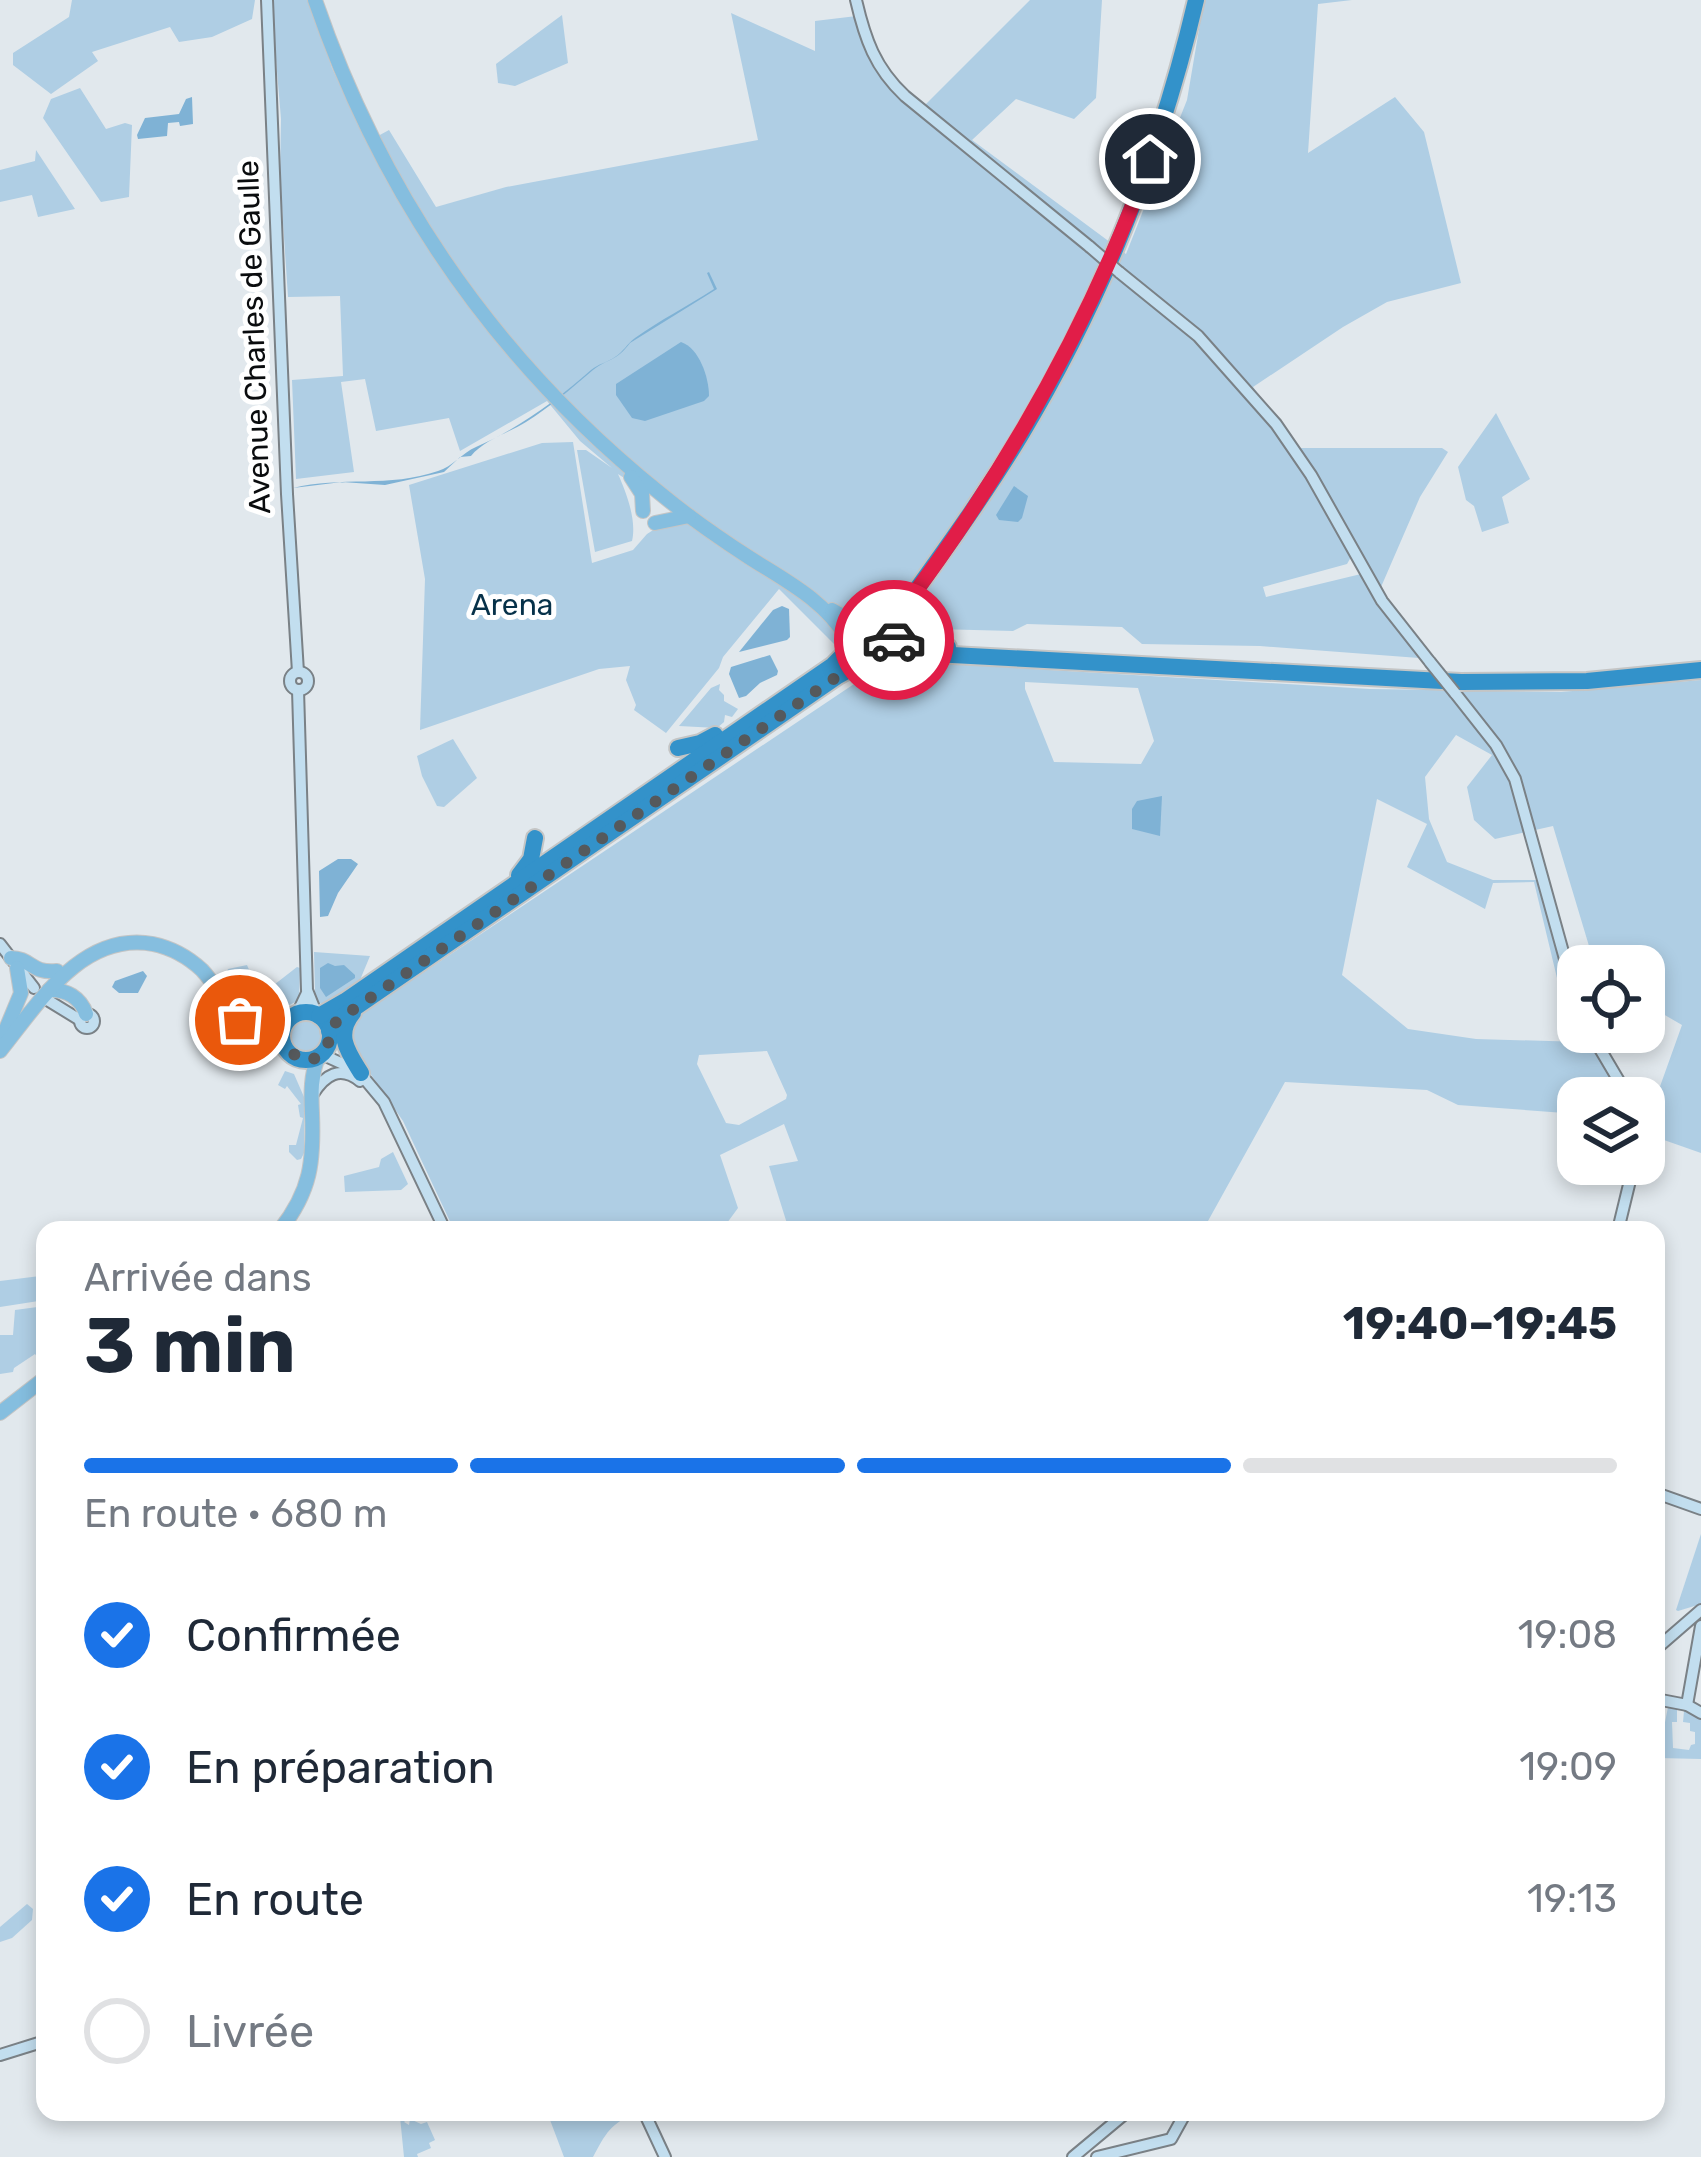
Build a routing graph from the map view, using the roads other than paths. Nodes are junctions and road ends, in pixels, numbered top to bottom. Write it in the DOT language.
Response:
graph roads {
  1 [pos="267,0"];
  2 [pos="315,0"];
  3 [pos="856,0"];
  4 [pos="1192,0"];
  5 [pos="600,442"];
  6 [pos="643,511"];
  7 [pos="689,516"];
  8 [pos="655,523"];
  9 [pos="936,562"];
  10 [pos="889,638"];
  11 [pos="852,645"];
  12 [pos="948,647"];
  13 [pos="1701,666"];
  14 [pos="804,684"];
  15 [pos="678,748"];
  16 [pos="641,796"];
  17 [pos="604,805"];
  18 [pos="535,838"];
  19 [pos="461,920"];
  20 [pos="0,944"];
  21 [pos="1561,945"];
  22 [pos="14,963"];
  23 [pos="53,986"];
  24 [pos="307,990"];
  25 [pos="362,1004"];
  26 [pos="83,1017"];
  27 [pos="291,1018"];
  28 [pos="322,1035"];
  29 [pos="2,1036"];
  30 [pos="283,1044"];
  31 [pos="0,1051"];
  32 [pos="298,1058"];
  33 [pos="359,1072"];
  34 [pos="311,1089"];
  35 [pos="384,1102"];
  36 [pos="1629,1185"];
  37 [pos="286,1221"];
  38 [pos="441,1221"];
  39 [pos="1620,1221"];
  40 [pos="36,1383"];
  41 [pos="0,1409"];
  42 [pos="1665,1496"];
  43 [pos="1701,1509"];
  44 [pos="1698,1617"];
  45 [pos="1665,1641"];
  46 [pos="1665,1701"];
  47 [pos="1687,1705"];
  48 [pos="1701,1713"];
  49 [pos="36,2044"];
  50 [pos="0,2055"];
  51 [pos="648,2121"];
  52 [pos="1117,2121"];
  53 [pos="1182,2121"];
  54 [pos="1080,2154"];
  55 [pos="665,2157"];
  56 [pos="1097,2157"];
  1 -- 24 [label="street, Avenue Charles de Gaulle"];
  2 -- 5 [label="main road"];
  3 -- 21 [label="street, bridge"];
  4 -- 9 [label="highway"];
  4 -- 10 [label="highway"];
  5 -- 6 [label="main road"];
  5 -- 7 [label="main road"];
  7 -- 8 [label="main road"];
  7 -- 11 [label="main road"];
  9 -- 10 [label="highway"];
  9 -- 12 [label="highway"];
  10 -- 11 [label="highway"];
  10 -- 11 [label="highway"];
  10 -- 12 [label="highway"];
  10 -- 13 [label="highway"];
  11 -- 14 [label="highway"];
  11 -- 25 [label="highway"];
  12 -- 13 [label="highway"];
  14 -- 15 [label="highway"];
  14 -- 16 [label="highway"];
  16 -- 17 [label="highway"];
  16 -- 19 [label="highway"];
  18 -- 19 [label="highway"];
  19 -- 28 [label="highway"];
  20 -- 22 [label="street"];
  22 -- 23 [label="street"];
  22 -- 23 [label="main road"];
  22 -- 29 [label="main road"];
  23 -- 26 [label="main road"];
  23 -- 27 [label="main road"];
  23 -- 29 [label="main road"];
  23 -- 30 [label="main road"];
  23 -- 31 [label="main road"];
  24 -- 27 [label="street"];
  24 -- 28 [label="street"];
  25 -- 28 [label="highway"];
  25 -- 33 [label="highway"];
  27 -- 28 [label="highway"];
  27 -- 30 [label="highway"];
  28 -- 32 [label="highway"];
  28 -- 33 [label="street"];
  28 -- 34 [label="main road"];
  30 -- 32 [label="highway"];
  32 -- 34 [label="main road"];
  33 -- 35 [label="street"];
  34 -- 35 [label="street"];
  34 -- 37 [label="main road"];
  35 -- 38 [label="street"];
  36 -- 39 [label="street"];
  40 -- 41 [label="main road"];
  42 -- 43 [label="street"];
  44 -- 45 [label="street"];
  44 -- 47 [label="street"];
  46 -- 47 [label="street"];
  47 -- 48 [label="street"];
  49 -- 50 [label="street"];
  51 -- 55 [label="street"];
  52 -- 54 [label="street"];
  53 -- 56 [label="street"];
}
